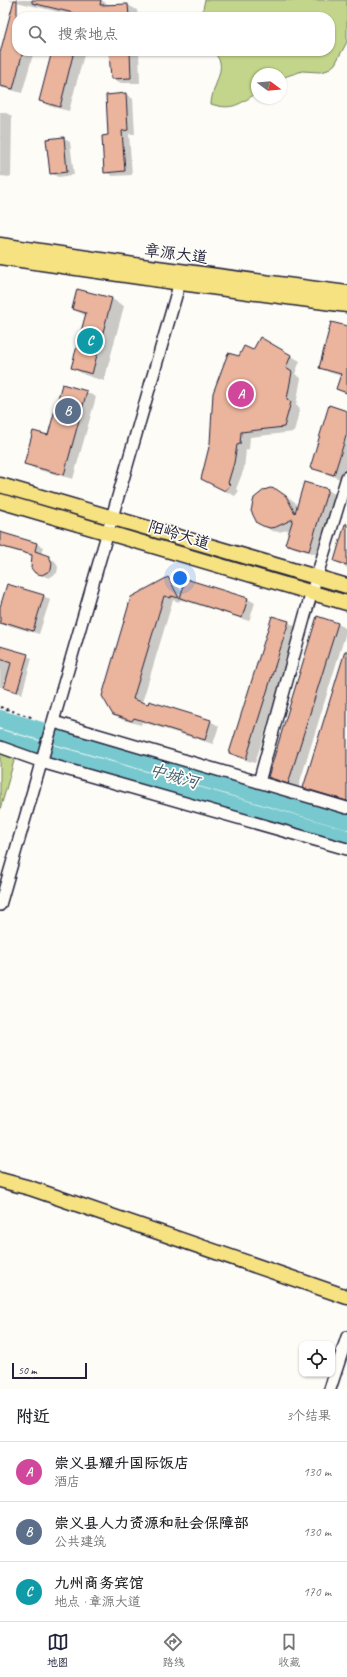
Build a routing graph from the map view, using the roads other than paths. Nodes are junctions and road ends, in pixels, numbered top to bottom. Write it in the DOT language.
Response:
graph roads {
  1 [pos="0,245"];
  2 [pos="0,257"];
  3 [pos="182,278"];
  4 [pos="347,293"];
  5 [pos="347,305"];
  6 [pos="347,477"];
  7 [pos="0,485"];
  8 [pos="0,501"];
  9 [pos="112,518"];
  10 [pos="107,532"];
  11 [pos="317,577"];
  12 [pos="347,586"];
  13 [pos="312,593"];
  14 [pos="347,603"];
  15 [pos="52,726"];
  16 [pos="0,747"];
  17 [pos="44,758"];
  18 [pos="259,782"];
  19 [pos="347,808"];
  20 [pos="347,849"];
  21 [pos="0,905"];
  22 [pos="0,1180"];
  23 [pos="347,1297"];
  24 [pos="347,1337"];
  25 [pos="330,1389"];
  1 -- 3 [label="main road, 章源大道"];
  2 -- 3 [label="main road, 章源大道"];
  3 -- 4 [label="main road, 章源大道"];
  3 -- 5 [label="main road, 章源大道"];
  3 -- 9 [label="street"];
  6 -- 11 [label="street"];
  7 -- 9 [label="main road, 阳岭大道"];
  8 -- 10 [label="main road, 阳岭大道"];
  9 -- 10 [label="street"];
  9 -- 11 [label="main road, 阳岭大道"];
  10 -- 13 [label="main road, 阳岭大道"];
  10 -- 15 [label="street"];
  11 -- 12 [label="main road, 阳岭大道"];
  11 -- 13 [label="street"];
  13 -- 14 [label="main road, 阳岭大道"];
  13 -- 18 [label="street"];
  15 -- 17 [label="street"];
  15 -- 18 [label="street"];
  16 -- 17 [label="street"];
  17 -- 20 [label="street"];
  17 -- 21 [label="street"];
  18 -- 19 [label="street"];
  22 -- 23 [label="main road"];
  24 -- 25 [label="street"];
}
